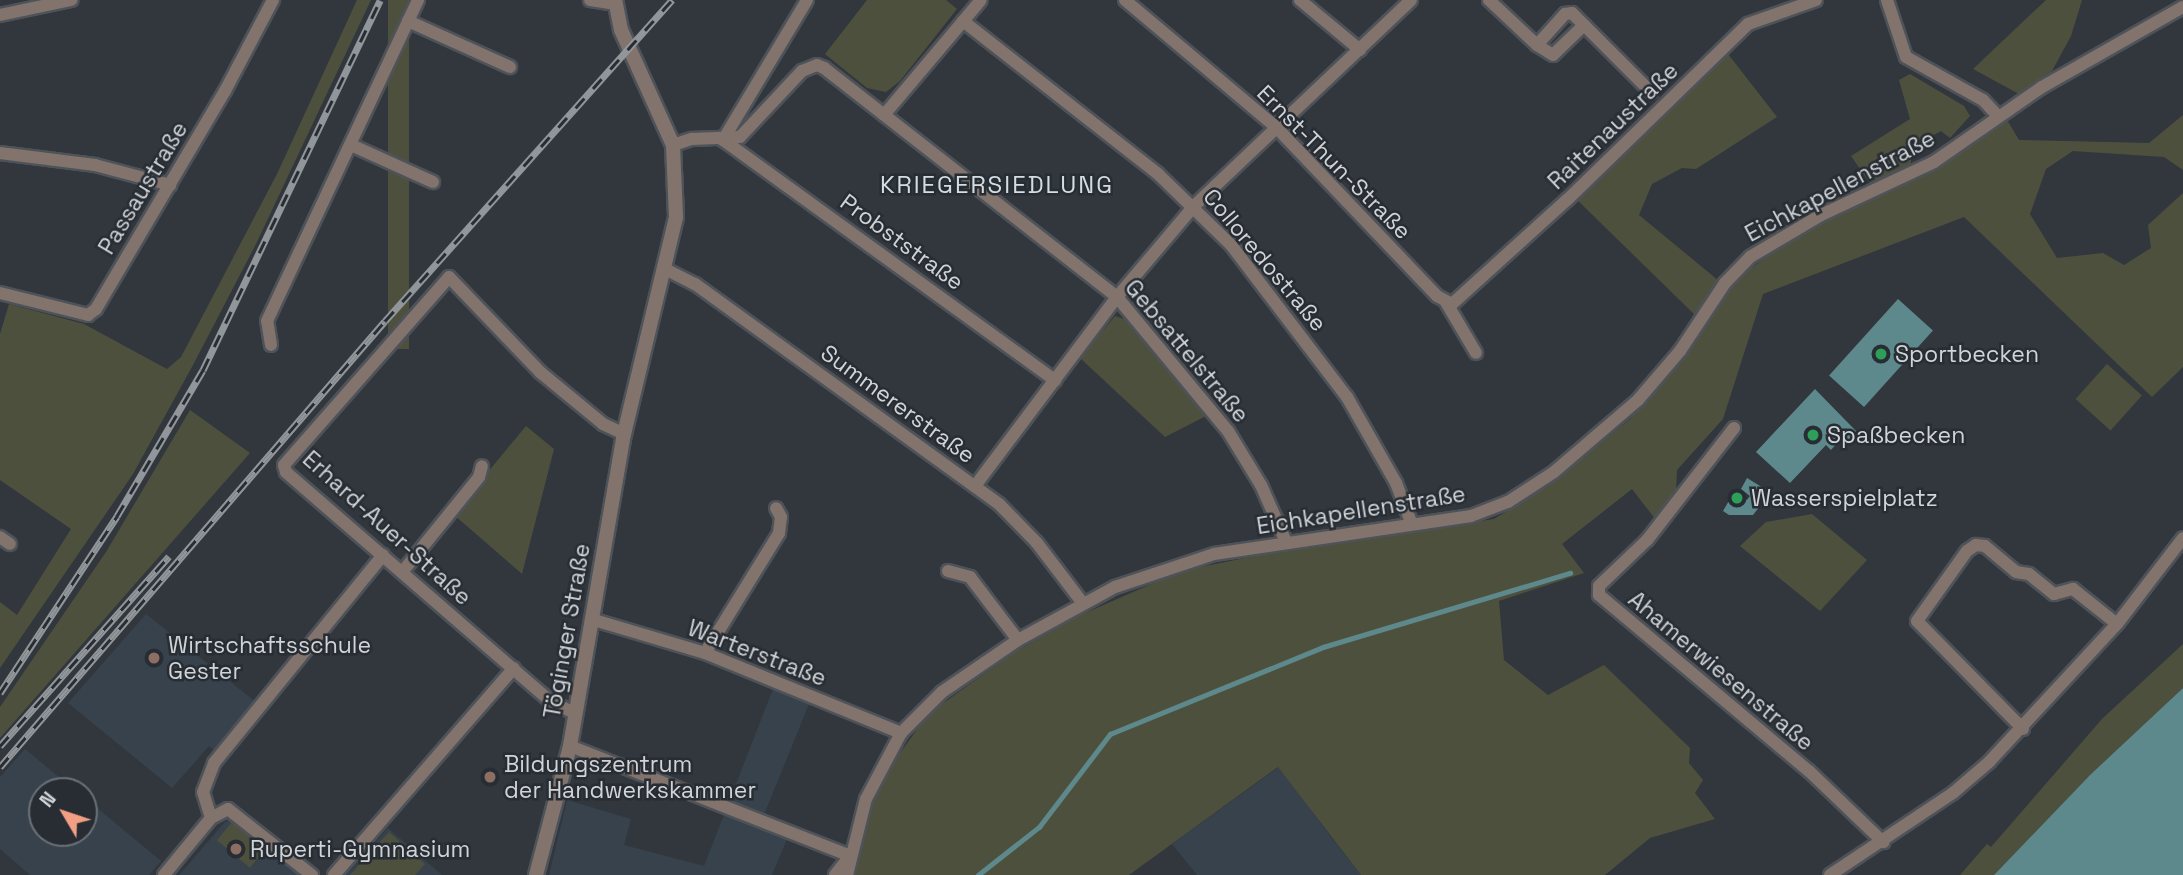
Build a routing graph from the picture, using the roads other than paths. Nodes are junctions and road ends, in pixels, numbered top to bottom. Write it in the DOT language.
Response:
graph roads {
  1 [pos="71,0"];
  2 [pos="273,0"];
  3 [pos="418,0"];
  4 [pos="590,0"];
  5 [pos="807,0"];
  6 [pos="981,0"];
  7 [pos="1125,0"];
  8 [pos="1300,0"];
  9 [pos="1411,0"];
  10 [pos="1489,0"];
  11 [pos="1815,0"];
  12 [pos="1887,0"];
  13 [pos="615,2"];
  14 [pos="2183,7"];
  15 [pos="0,15"];
  16 [pos="408,21"];
  17 [pos="963,21"];
  18 [pos="1584,25"];
  19 [pos="1537,45"];
  20 [pos="1360,50"];
  21 [pos="510,67"];
  22 [pos="1651,92"];
  23 [pos="884,116"];
  24 [pos="1998,116"];
  25 [pos="1276,127"];
  26 [pos="723,140"];
  27 [pos="351,145"];
  28 [pos="673,145"];
  29 [pos="0,153"];
  30 [pos="433,182"];
  31 [pos="170,185"];
  32 [pos="1194,206"];
  33 [pos="665,269"];
  34 [pos="0,293"];
  35 [pos="1117,297"];
  36 [pos="1449,303"];
  37 [pos="271,345"];
  38 [pos="1476,353"];
  39 [pos="1055,380"];
  40 [pos="1734,428"];
  41 [pos="625,434"];
  42 [pos="482,466"];
  43 [pos="975,486"];
  44 [pos="776,508"];
  45 [pos="1411,522"];
  46 [pos="2183,538"];
  47 [pos="1286,542"];
  48 [pos="383,555"];
  49 [pos="403,571"];
  50 [pos="948,571"];
  51 [pos="1082,602"];
  52 [pos="594,620"];
  53 [pos="2117,624"];
  54 [pos="1018,640"];
  55 [pos="705,653"];
  56 [pos="514,668"];
  57 [pos="576,714"];
  58 [pos="2023,729"];
  59 [pos="901,733"];
  60 [pos="570,746"];
  61 [pos="211,818"];
  62 [pos="1883,842"];
  63 [pos="850,856"];
  64 [pos="164,875"];
  65 [pos="312,875"];
  66 [pos="334,875"];
  67 [pos="536,875"];
  68 [pos="835,875"];
  69 [pos="846,875"];
  70 [pos="1830,875"];
  1 -- 15 [label="street"];
  2 -- 31 [label="street, Passaustraße"];
  3 -- 16 [label="street"];
  4 -- 13 [label="street"];
  5 -- 26 [label="street"];
  6 -- 17 [label="street"];
  7 -- 25 [label="street, Ernst-Thun-Straße"];
  8 -- 20 [label="street"];
  9 -- 20 [label="street"];
  10 -- 19 [label="street"];
  11 -- 36 [label="street, Raitenaustraße"];
  12 -- 24 [label="street"];
  13 -- 28 [label="street, Töginger Straße"];
  14 -- 24 [label="street, Eichkapellenstraße"];
  16 -- 21 [label="street"];
  16 -- 27 [label="street"];
  17 -- 23 [label="street"];
  17 -- 32 [label="street, Colloredostraße"];
  18 -- 19 [label="street"];
  18 -- 19 [label="street"];
  18 -- 22 [label="street"];
  20 -- 25 [label="street"];
  23 -- 26 [label="street, Gebsattelstraße"];
  23 -- 35 [label="street, Gebsattelstraße"];
  24 -- 45 [label="street, Eichkapellenstraße"];
  25 -- 32 [label="street"];
  25 -- 36 [label="street, Ernst-Thun-Straße"];
  26 -- 28 [label="street"];
  26 -- 39 [label="street, Probststraße"];
  27 -- 30 [label="street"];
  27 -- 37 [label="street"];
  28 -- 33 [label="street, Töginger Straße"];
  29 -- 31 [label="street"];
  31 -- 34 [label="street, Passaustraße"];
  32 -- 35 [label="street"];
  32 -- 45 [label="street, Colloredostraße"];
  33 -- 41 [label="street, Töginger Straße"];
  33 -- 43 [label="street, Summererstraße"];
  35 -- 39 [label="street"];
  35 -- 47 [label="street, Gebsattelstraße"];
  36 -- 38 [label="street, Ernst-Thun-Straße"];
  39 -- 43 [label="street"];
  40 -- 62 [label="street, Ahamerwiesenstraße"];
  41 -- 48 [label="street, Erhard-Auer-Straße"];
  41 -- 52 [label="street, Töginger Straße"];
  42 -- 49 [label="street"];
  43 -- 51 [label="street, Summererstraße"];
  44 -- 55 [label="street"];
  45 -- 47 [label="street, Eichkapellenstraße"];
  46 -- 53 [label="street"];
  47 -- 51 [label="street, Eichkapellenstraße"];
  48 -- 49 [label="street, Erhard-Auer-Straße"];
  48 -- 61 [label="street"];
  49 -- 56 [label="street, Erhard-Auer-Straße"];
  50 -- 54 [label="street"];
  51 -- 54 [label="street, Eichkapellenstraße"];
  52 -- 55 [label="street, Warterstraße"];
  52 -- 57 [label="street, Töginger Straße"];
  53 -- 58 [label="street"];
  53 -- 58 [label="street"];
  54 -- 59 [label="street, Eichkapellenstraße"];
  55 -- 59 [label="street, Warterstraße"];
  56 -- 57 [label="street, Erhard-Auer-Straße"];
  56 -- 66 [label="street"];
  57 -- 60 [label="street, Töginger Straße"];
  58 -- 62 [label="street"];
  59 -- 63 [label="street, Eichkapellenstraße"];
  60 -- 63 [label="street"];
  60 -- 67 [label="street, Töginger Straße"];
  61 -- 64 [label="street"];
  61 -- 65 [label="street"];
  62 -- 70 [label="street"];
  63 -- 68 [label="street, Eichkapellenstraße"];
  63 -- 69 [label="street"];
}
